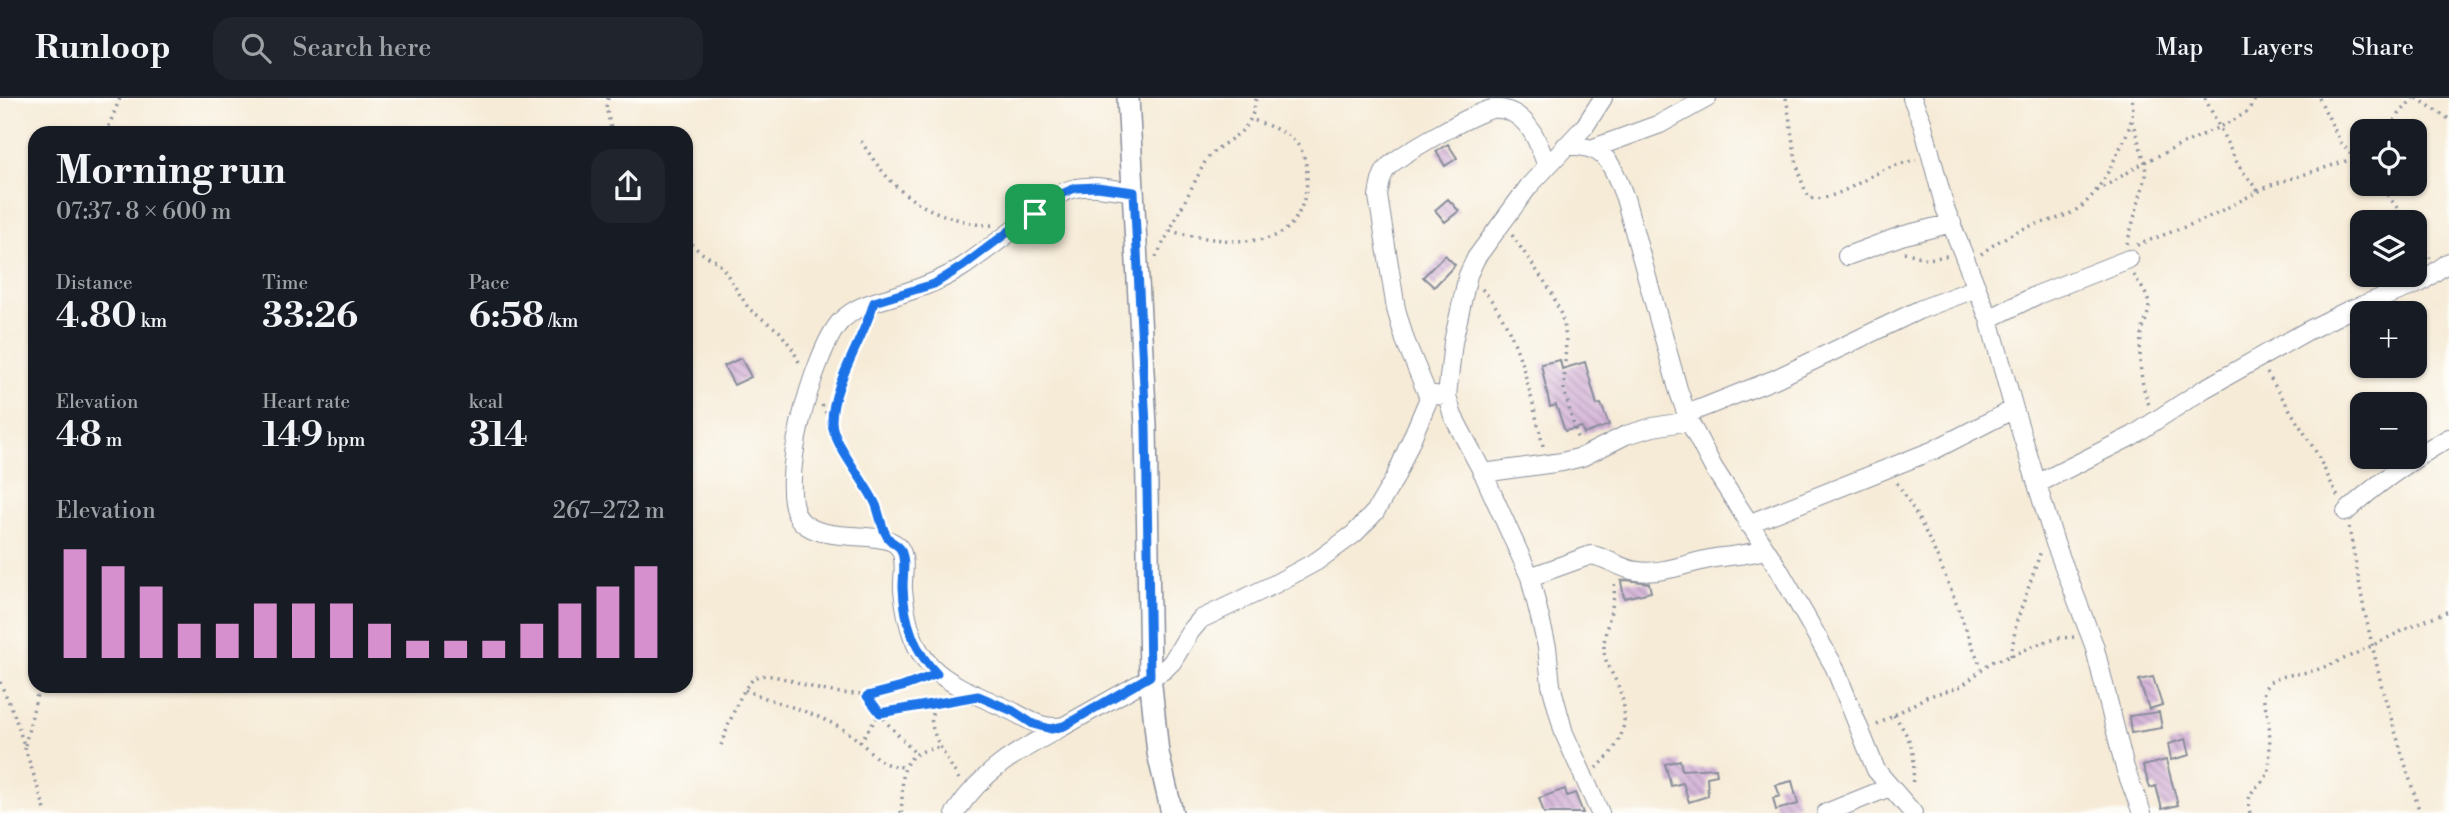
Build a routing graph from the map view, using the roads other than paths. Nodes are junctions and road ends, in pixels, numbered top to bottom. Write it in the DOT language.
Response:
graph roads {
  1 [pos="1128,98"];
  2 [pos="1603,98"];
  3 [pos="1707,98"];
  4 [pos="1912,98"];
  5 [pos="1565,146"];
  6 [pos="1594,148"];
  7 [pos="1547,166"];
  8 [pos="1134,192"];
  9 [pos="1952,223"];
  10 [pos="2127,254"];
  11 [pos="1847,256"];
  12 [pos="2444,266"];
  13 [pos="1977,288"];
  14 [pos="1989,319"];
  15 [pos="1438,397"];
  16 [pos="2014,409"];
  17 [pos="1688,417"];
  18 [pos="2449,438"];
  19 [pos="1483,473"];
  20 [pos="2037,484"];
  21 [pos="2346,512"];
  22 [pos="1748,524"];
  23 [pos="1765,550"];
  24 [pos="1530,577"];
  25 [pos="1150,676"];
  26 [pos="1064,726"];
  27 [pos="1890,787"];
  28 [pos="1910,811"];
  29 [pos="955,813"];
  30 [pos="1172,813"];
  31 [pos="1600,813"];
  32 [pos="1826,813"];
  33 [pos="2142,813"];
  1 -- 8 [label="street"];
  2 -- 5 [label="street"];
  3 -- 6 [label="street"];
  4 -- 9 [label="street"];
  5 -- 6 [label="street"];
  5 -- 7 [label="street"];
  6 -- 17 [label="street"];
  7 -- 15 [label="street"];
  7 -- 15 [label="street"];
  8 -- 25 [label="street"];
  8 -- 26 [label="street"];
  9 -- 11 [label="street"];
  9 -- 13 [label="street"];
  10 -- 14 [label="street"];
  12 -- 20 [label="street"];
  13 -- 14 [label="street"];
  13 -- 17 [label="street"];
  14 -- 16 [label="street"];
  15 -- 19 [label="street"];
  15 -- 25 [label="street"];
  16 -- 20 [label="street"];
  16 -- 22 [label="street"];
  17 -- 19 [label="street"];
  17 -- 22 [label="street"];
  18 -- 21 [label="street"];
  19 -- 24 [label="street"];
  20 -- 33 [label="street"];
  22 -- 23 [label="street"];
  23 -- 24 [label="street"];
  23 -- 27 [label="street"];
  24 -- 31 [label="street"];
  25 -- 26 [label="street"];
  25 -- 30 [label="street"];
  26 -- 29 [label="street"];
  27 -- 28 [label="street"];
  27 -- 32 [label="street"];
}
